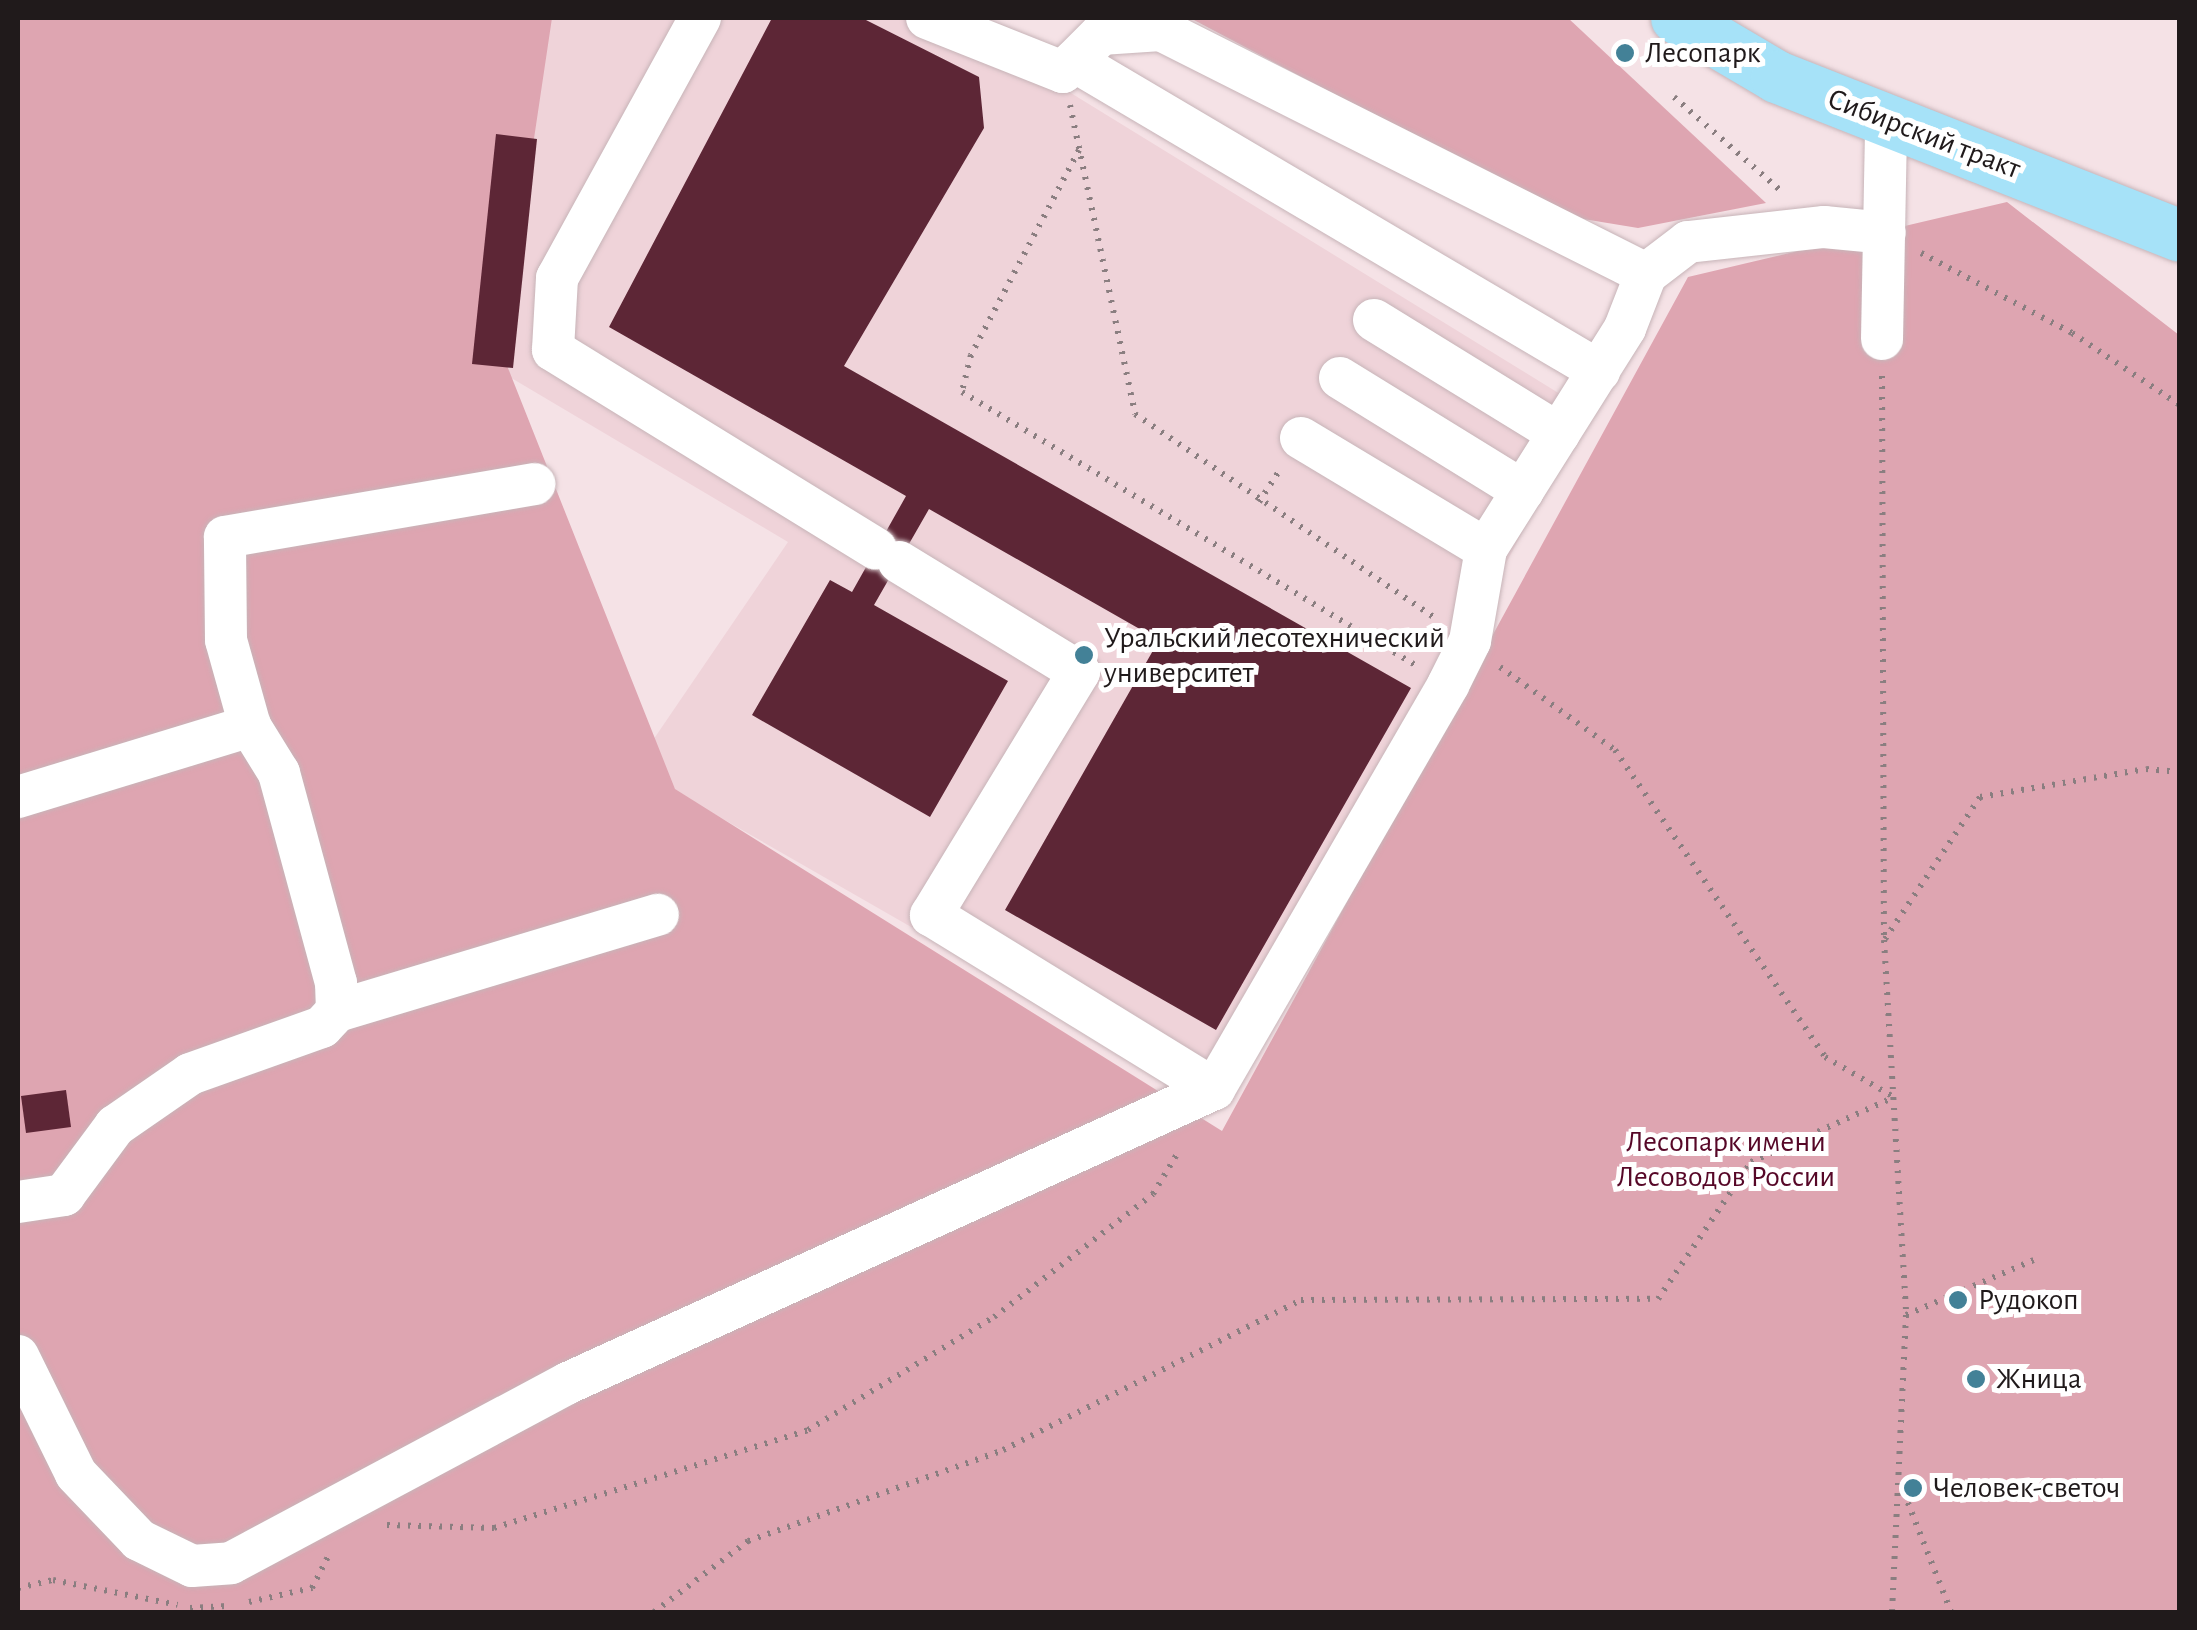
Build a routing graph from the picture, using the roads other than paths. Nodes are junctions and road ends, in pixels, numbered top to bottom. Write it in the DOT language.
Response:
graph roads {
  1 [pos="700,18"];
  2 [pos="927,18"];
  3 [pos="1677,18"];
  4 [pos="1069,67"];
  5 [pos="1886,123"];
  6 [pos="1885,233"];
  7 [pos="2180,236"];
  8 [pos="1646,274"];
  9 [pos="1374,320"];
  10 [pos="1882,339"];
  11 [pos="1600,371"];
  12 [pos="1340,378"];
  13 [pos="1559,434"];
  14 [pos="1301,438"];
  15 [pos="535,484"];
  16 [pos="1523,491"];
  17 [pos="1486,549"];
  18 [pos="250,726"];
  19 [pos="18,796"];
  20 [pos="658,914"];
  21 [pos="337,1011"];
  22 [pos="1214,1089"];
  23 [pos="18,1202"];
  24 [pos="18,1356"];
  1 -- 22 [label="lane"];
  2 -- 4 [label="lane"];
  3 -- 5 [label="main road, Сибирский тракт"];
  4 -- 8 [label="lane"];
  4 -- 11 [label="lane"];
  5 -- 6 [label="lane"];
  5 -- 7 [label="main road, Сибирский тракт"];
  6 -- 8 [label="lane"];
  6 -- 10 [label="lane"];
  8 -- 11 [label="lane"];
  9 -- 13 [label="lane"];
  11 -- 13 [label="lane"];
  12 -- 16 [label="lane"];
  13 -- 16 [label="lane"];
  14 -- 17 [label="lane"];
  15 -- 18 [label="lane"];
  16 -- 17 [label="lane"];
  17 -- 22 [label="lane"];
  18 -- 19 [label="lane"];
  18 -- 21 [label="lane"];
  20 -- 21 [label="lane"];
  21 -- 23 [label="lane"];
  22 -- 24 [label="lane"];
}
